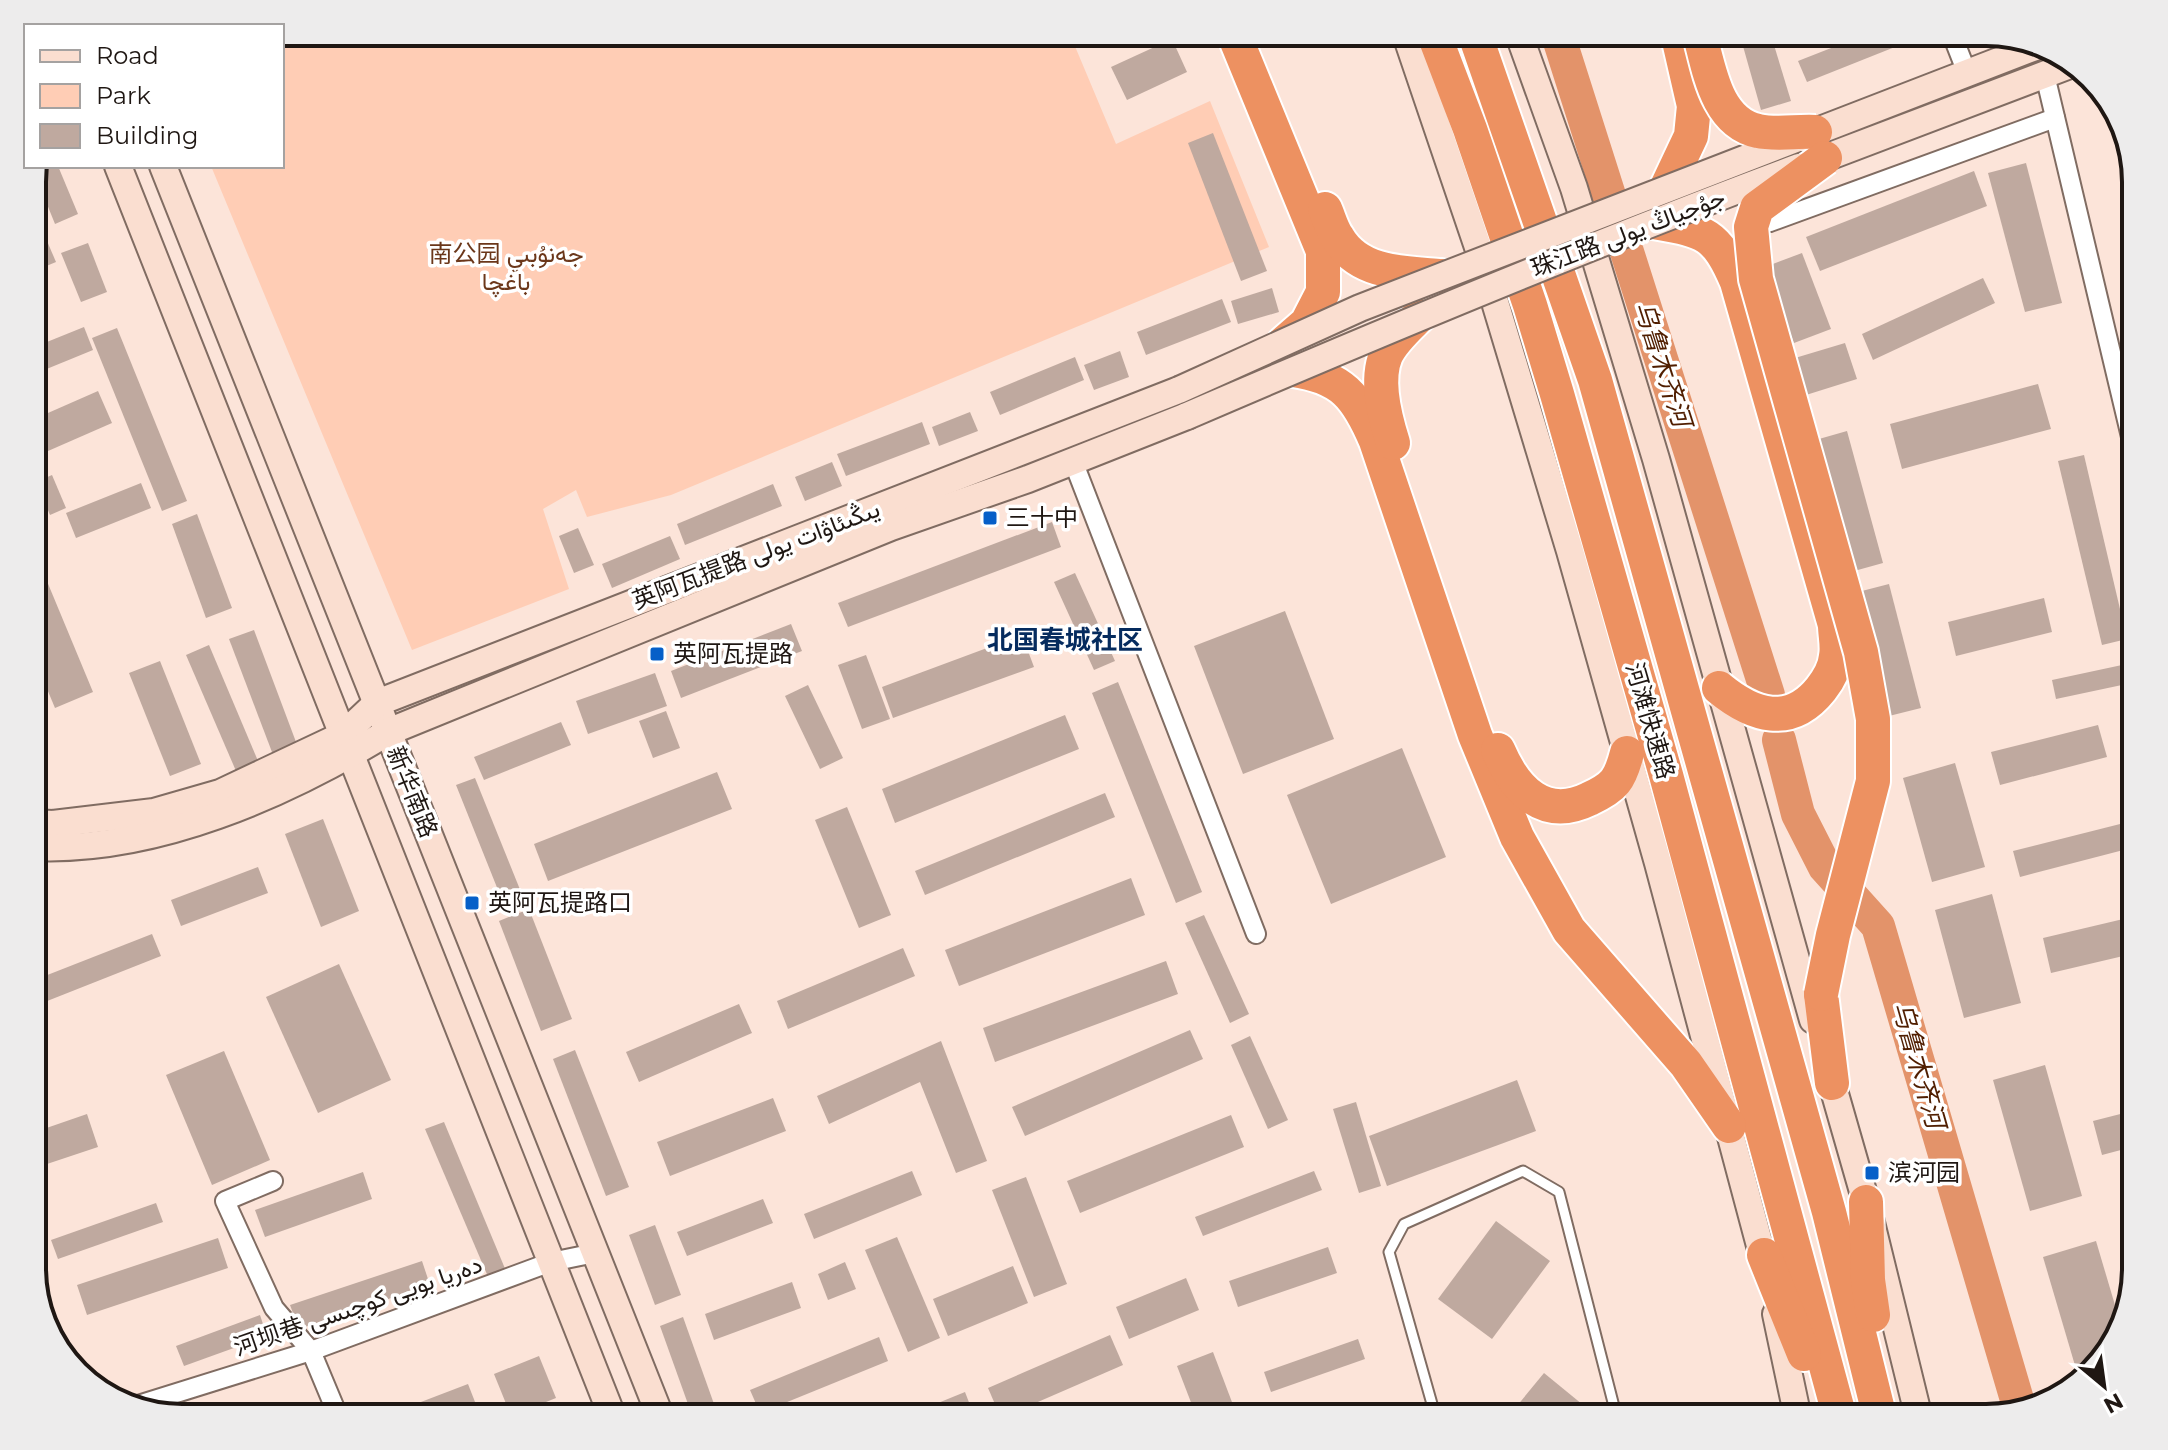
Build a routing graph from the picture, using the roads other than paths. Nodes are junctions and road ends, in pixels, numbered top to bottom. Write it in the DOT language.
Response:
graph roads {
  1 [pos="1246,46"];
  2 [pos="1247,46"];
  3 [pos="1410,46"];
  4 [pos="1438,46"];
  5 [pos="1479,46"];
  6 [pos="1523,46"];
  7 [pos="1680,46"];
  8 [pos="1703,46"];
  9 [pos="1717,46"];
  10 [pos="1956,46"];
  11 [pos="2023,52"];
  12 [pos="2061,69"];
  13 [pos="1967,73"];
  14 [pos="2045,75"];
  15 [pos="2055,118"];
  16 [pos="1820,145"];
  17 [pos="119,168"];
  18 [pos="164,168"];
  19 [pos="1666,189"];
  20 [pos="1653,222"];
  21 [pos="1441,276"];
  22 [pos="1419,316"];
  23 [pos="1288,357"];
  24 [pos="1179,390"];
  25 [pos="2122,399"];
  26 [pos="1187,416"];
  27 [pos="1073,461"];
  28 [pos="1719,688"];
  29 [pos="377,703"];
  30 [pos="388,732"];
  31 [pos="1482,733"];
  32 [pos="347,745"];
  33 [pos="1627,753"];
  34 [pos="46,824"];
  35 [pos="46,847"];
  36 [pos="1256,934"];
  37 [pos="1832,1083"];
  38 [pos="1729,1126"];
  39 [pos="273,1181"];
  40 [pos="1866,1202"];
  41 [pos="595,1253"];
  42 [pos="1764,1255"];
  43 [pos="551,1262"];
  44 [pos="311,1351"];
  45 [pos="159,1402"];
  46 [pos="333,1404"];
  47 [pos="607,1404"];
  48 [pos="655,1404"];
  49 [pos="1432,1404"];
  50 [pos="1613,1404"];
  51 [pos="1795,1404"];
  52 [pos="1824,1404"];
  53 [pos="1836,1404"];
  54 [pos="1877,1404"];
  55 [pos="1885,1404"];
  56 [pos="1916,1404"];
  1 -- 23 [label="highway, bridge"];
  2 -- 21 [label="highway"];
  3 -- 33 [label="street"];
  4 -- 53 [label="highway, 河滩快速路"];
  5 -- 54 [label="highway, 河滩快速路"];
  6 -- 28 [label="street"];
  7 -- 19 [label="highway"];
  8 -- 16 [label="highway, bridge"];
  9 -- 15 [label="street"];
  10 -- 13 [label="street"];
  11 -- 13 [label="street, 珠江路 جۇجياڭ يولى"];
  12 -- 14 [label="street, 珠江路 جۇجياڭ يولى"];
  13 -- 16 [label="street, 珠江路 جۇجياڭ يولى"];
  14 -- 15 [label="street"];
  14 -- 16 [label="street, 珠江路 جۇجياڭ يولى"];
  15 -- 25 [label="street"];
  16 -- 19 [label="street, 珠江路 جۇجياڭ يولى, bridge"];
  16 -- 20 [label="street, 珠江路 جۇجياڭ يولى, bridge"];
  16 -- 37 [label="highway, bridge"];
  17 -- 32 [label="street, 新华南路"];
  18 -- 29 [label="street, 新华南路"];
  19 -- 21 [label="street, 珠江路 جۇجياڭ يولى, bridge"];
  20 -- 22 [label="street, 珠江路 جۇجياڭ يولى, bridge"];
  20 -- 28 [label="highway"];
  21 -- 23 [label="street, 珠江路 جۇجياڭ يولى, bridge"];
  22 -- 23 [label="street, 珠江路 جۇجياڭ يولى, bridge"];
  22 -- 31 [label="highway"];
  23 -- 24 [label="street, 珠江路 جۇجياڭ يولى, bridge"];
  23 -- 26 [label="street, 珠江路 جۇجياڭ يولى, bridge"];
  23 -- 31 [label="highway"];
  24 -- 29 [label="street, 英阿瓦提路 يىڭىئاۋات يولى"];
  26 -- 27 [label="street, 英阿瓦提路 يىڭىئاۋات يولى"];
  27 -- 30 [label="street, 英阿瓦提路 يىڭىئاۋات يولى"];
  27 -- 36 [label="street"];
  28 -- 37 [label="street"];
  29 -- 30 [label="street, 新华南路"];
  29 -- 32 [label="street, 英阿瓦提路 يىڭىئاۋات يولى"];
  30 -- 32 [label="street, 英阿瓦提路 يىڭىئاۋات يولى"];
  30 -- 41 [label="street, 新华南路"];
  31 -- 33 [label="highway"];
  31 -- 38 [label="highway"];
  32 -- 34 [label="street"];
  32 -- 35 [label="street"];
  32 -- 43 [label="street, 新华南路"];
  33 -- 38 [label="street"];
  37 -- 40 [label="street"];
  38 -- 42 [label="street"];
  39 -- 44 [label="street"];
  40 -- 55 [label="highway"];
  40 -- 56 [label="street"];
  41 -- 43 [label="street, 河坝巷 دەريا بويى كوچىسى"];
  41 -- 48 [label="street, 新华南路"];
  42 -- 51 [label="street"];
  42 -- 52 [label="highway"];
  43 -- 44 [label="street, 河坝巷 دەريا بويى كوچىسى"];
  43 -- 47 [label="street, 新华南路"];
  44 -- 45 [label="street, 河坝巷 دەريا بويى كوچىسى"];
  44 -- 46 [label="street"];
  49 -- 50 [label="lane"];
}
